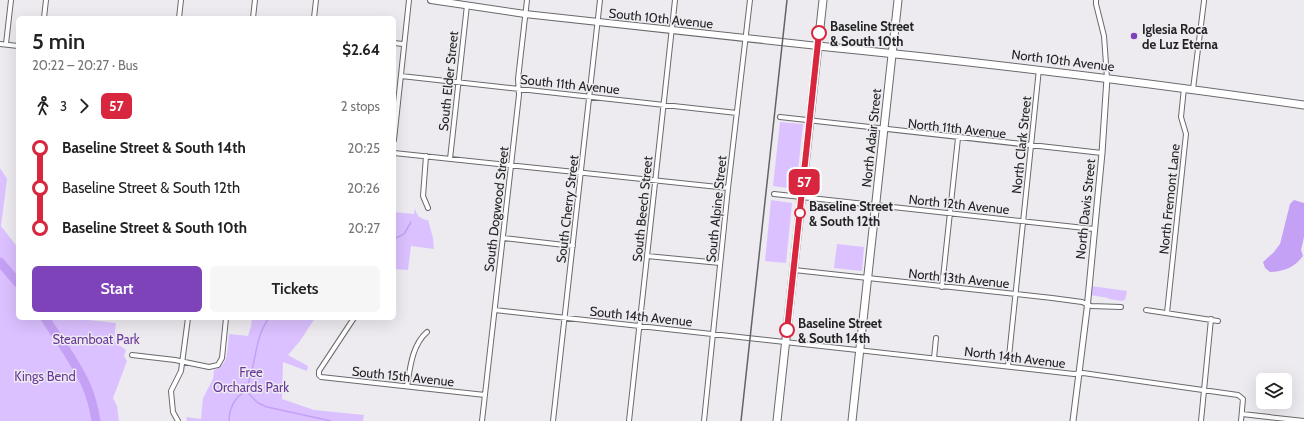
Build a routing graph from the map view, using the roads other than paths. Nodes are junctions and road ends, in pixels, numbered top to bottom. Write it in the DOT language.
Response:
graph roads {
  1 [pos="11,0"];
  2 [pos="46,0"];
  3 [pos="181,0"];
  4 [pos="255,0"];
  5 [pos="316,0"];
  6 [pos="409,0"];
  7 [pos="431,0"];
  8 [pos="527,0"];
  9 [pos="600,0"];
  10 [pos="675,0"];
  11 [pos="750,0"];
  12 [pos="823,0"];
  13 [pos="898,0"];
  14 [pos="1096,0"];
  15 [pos="1204,1"];
  16 [pos="467,5"];
  17 [pos="526,14"];
  18 [pos="44,16"];
  19 [pos="179,16"];
  20 [pos="253,16"];
  21 [pos="314,16"];
  22 [pos="598,22"];
  23 [pos="672,30"];
  24 [pos="745,38"];
  25 [pos="396,43"];
  26 [pos="0,44"];
  27 [pos="6,44"];
  28 [pos="404,44"];
  29 [pos="16,46"];
  30 [pos="818,46"];
  31 [pos="892,54"];
  32 [pos="1039,69"];
  33 [pos="401,76"];
  34 [pos="1107,78"];
  35 [pos="458,82"];
  36 [pos="1184,88"];
  37 [pos="519,89"];
  38 [pos="1193,89"];
  39 [pos="590,97"];
  40 [pos="663,105"];
  41 [pos="1304,105"];
  42 [pos="737,113"];
  43 [pos="780,117"];
  44 [pos="810,120"];
  45 [pos="396,122"];
  46 [pos="884,130"];
  47 [pos="958,138"];
  48 [pos="1032,146"];
  49 [pos="396,153"];
  50 [pos="1102,153"];
  51 [pos="426,156"];
  52 [pos="450,159"];
  53 [pos="511,165"];
  54 [pos="582,173"];
  55 [pos="656,180"];
  56 [pos="728,188"];
  57 [pos="774,194"];
  58 [pos="802,197"];
  59 [pos="876,205"];
  60 [pos="428,208"];
  61 [pos="950,213"];
  62 [pos="1024,221"];
  63 [pos="1094,229"];
  64 [pos="503,238"];
  65 [pos="573,246"];
  66 [pos="647,256"];
  67 [pos="720,263"];
  68 [pos="794,270"];
  69 [pos="868,278"];
  70 [pos="942,287"];
  71 [pos="1016,294"];
  72 [pos="1087,304"];
  73 [pos="1121,307"];
  74 [pos="495,310"];
  75 [pos="1146,310"];
  76 [pos="1167,313"];
  77 [pos="565,318"];
  78 [pos="1211,319"];
  79 [pos="188,320"];
  80 [pos="226,320"];
  81 [pos="353,320"];
  82 [pos="1218,321"];
  83 [pos="639,326"];
  84 [pos="427,332"];
  85 [pos="713,334"];
  86 [pos="936,338"];
  87 [pos="786,342"];
  88 [pos="860,350"];
  89 [pos="132,355"];
  90 [pos="934,358"];
  91 [pos="183,362"];
  92 [pos="1008,366"];
  93 [pos="1078,373"];
  94 [pos="407,386"];
  95 [pos="1204,390"];
  96 [pos="485,395"];
  97 [pos="1242,414"];
  98 [pos="1274,419"];
  99 [pos="178,421"];
  100 [pos="482,421"];
  101 [pos="553,421"];
  102 [pos="629,421"];
  103 [pos="704,421"];
  104 [pos="777,421"];
  105 [pos="852,421"];
  106 [pos="1073,421"];
  107 [pos="1201,421"];
  108 [pos="1241,421"];
  109 [pos="1304,421"];
  1 -- 27 [label="street"];
  2 -- 18 [label="street"];
  3 -- 19 [label="street"];
  4 -- 20 [label="street"];
  5 -- 21 [label="street"];
  6 -- 28 [label="street"];
  7 -- 16 [label="main road, South 10th Avenue"];
  8 -- 17 [label="street, South Dogwood Street"];
  9 -- 22 [label="street, South Cherry Street"];
  10 -- 23 [label="street, South Beech Street"];
  11 -- 24 [label="street, South Alpine Street"];
  12 -- 30 [label="main road"];
  13 -- 31 [label="main road, North Adair Street"];
  14 -- 34 [label="street, North Davis Street"];
  15 -- 38 [label="street"];
  16 -- 17 [label="main road, South 10th Avenue"];
  16 -- 35 [label="street, South Elder Street"];
  17 -- 22 [label="main road, South 10th Avenue"];
  17 -- 37 [label="street, South Dogwood Street"];
  22 -- 23 [label="main road, South 10th Avenue"];
  22 -- 39 [label="street, South Cherry Street"];
  23 -- 24 [label="main road, South 10th Avenue"];
  23 -- 40 [label="street, South Beech Street"];
  24 -- 30 [label="main road, South 10th Avenue"];
  24 -- 42 [label="street, South Alpine Street"];
  25 -- 28 [label="street"];
  26 -- 27 [label="street"];
  27 -- 29 [label="street"];
  28 -- 33 [label="street"];
  30 -- 31 [label="main road, North 10th Avenue"];
  30 -- 44 [label="main road"];
  31 -- 32 [label="main road, North 10th Avenue"];
  31 -- 46 [label="main road, North Adair Street"];
  32 -- 34 [label="main road, North 10th Avenue"];
  32 -- 48 [label="street, North Clark Street"];
  33 -- 35 [label="street, South 11th Avenue"];
  33 -- 45 [label="street"];
  34 -- 36 [label="main road, North 10th Avenue"];
  34 -- 50 [label="street, North Davis Street"];
  35 -- 37 [label="street, South 11th Avenue"];
  35 -- 52 [label="street, South Elder Street"];
  36 -- 38 [label="main road, North 10th Avenue"];
  36 -- 76 [label="street, North Fremont Lane"];
  37 -- 39 [label="street, South 11th Avenue"];
  37 -- 53 [label="street, South Dogwood Street"];
  38 -- 41 [label="main road, North 10th Avenue"];
  39 -- 40 [label="street, South 11th Avenue"];
  39 -- 54 [label="street, South Cherry Street"];
  40 -- 42 [label="street, South 11th Avenue"];
  40 -- 55 [label="street, South Beech Street"];
  42 -- 56 [label="street, South Alpine Street"];
  43 -- 44 [label="street"];
  44 -- 46 [label="street, North 11th Avenue"];
  44 -- 58 [label="main road"];
  46 -- 47 [label="street, North 11th Avenue"];
  46 -- 59 [label="main road, North Adair Street"];
  47 -- 48 [label="street, North 11th Avenue"];
  47 -- 61 [label="street"];
  48 -- 50 [label="street, North 11th Avenue"];
  48 -- 62 [label="street, North Clark Street"];
  49 -- 51 [label="street"];
  50 -- 63 [label="street, North Davis Street"];
  51 -- 52 [label="street"];
  51 -- 60 [label="street"];
  52 -- 53 [label="street"];
  53 -- 54 [label="street"];
  53 -- 64 [label="street, South Dogwood Street"];
  54 -- 55 [label="street"];
  54 -- 65 [label="street, South Cherry Street"];
  55 -- 56 [label="street"];
  55 -- 66 [label="street, South Beech Street"];
  56 -- 67 [label="street, South Alpine Street"];
  57 -- 58 [label="street, North 12th Avenue"];
  58 -- 59 [label="street, North 12th Avenue"];
  58 -- 68 [label="main road"];
  59 -- 61 [label="street, North 12th Avenue"];
  59 -- 69 [label="main road, North Adair Street"];
  61 -- 62 [label="street, North 12th Avenue"];
  61 -- 70 [label="street"];
  62 -- 63 [label="street, North 12th Avenue"];
  62 -- 71 [label="street, North Clark Street"];
  63 -- 72 [label="street, North Davis Street"];
  64 -- 65 [label="street"];
  64 -- 74 [label="street, South Dogwood Street"];
  65 -- 77 [label="street, South Cherry Street"];
  66 -- 67 [label="street"];
  66 -- 83 [label="street, South Beech Street"];
  67 -- 85 [label="street, South Alpine Street"];
  68 -- 69 [label="street, North 13th Avenue"];
  68 -- 87 [label="main road"];
  69 -- 70 [label="street, North 13th Avenue"];
  69 -- 88 [label="main road, North Adair Street"];
  70 -- 71 [label="street, North 13th Avenue"];
  71 -- 72 [label="street, North 13th Avenue"];
  71 -- 92 [label="street, North Clark Street"];
  72 -- 73 [label="street, North 13th Avenue"];
  72 -- 93 [label="street, North Davis Street"];
  74 -- 77 [label="street, South 14th Avenue"];
  74 -- 96 [label="street, South Dogwood Street"];
  75 -- 76 [label="street"];
  76 -- 78 [label="street"];
  77 -- 83 [label="street, South 14th Avenue"];
  77 -- 101 [label="street, South Cherry Street"];
  78 -- 82 [label="street"];
  78 -- 95 [label="street"];
  79 -- 91 [label="street"];
  80 -- 91 [label="street"];
  81 -- 94 [label="street, South 15th Avenue"];
  83 -- 85 [label="street, South 14th Avenue"];
  83 -- 102 [label="street, South Beech Street"];
  84 -- 94 [label="street"];
  85 -- 87 [label="street, South 14th Avenue"];
  85 -- 103 [label="street, South Alpine Street"];
  86 -- 90 [label="street"];
  87 -- 88 [label="street, North 14th Avenue"];
  87 -- 104 [label="main road"];
  88 -- 90 [label="street, North 14th Avenue"];
  88 -- 105 [label="main road, North Adair Street"];
  89 -- 91 [label="street"];
  90 -- 92 [label="street, North 14th Avenue"];
  91 -- 99 [label="street"];
  92 -- 93 [label="street, North 14th Avenue"];
  93 -- 95 [label="street, North 14th Avenue"];
  93 -- 106 [label="street, North Davis Street"];
  94 -- 96 [label="street, South 15th Avenue"];
  95 -- 97 [label="street, North 14th Avenue"];
  95 -- 107 [label="street"];
  96 -- 100 [label="street, South Dogwood Street"];
  97 -- 98 [label="street"];
  97 -- 108 [label="street"];
  98 -- 109 [label="street"];
}
